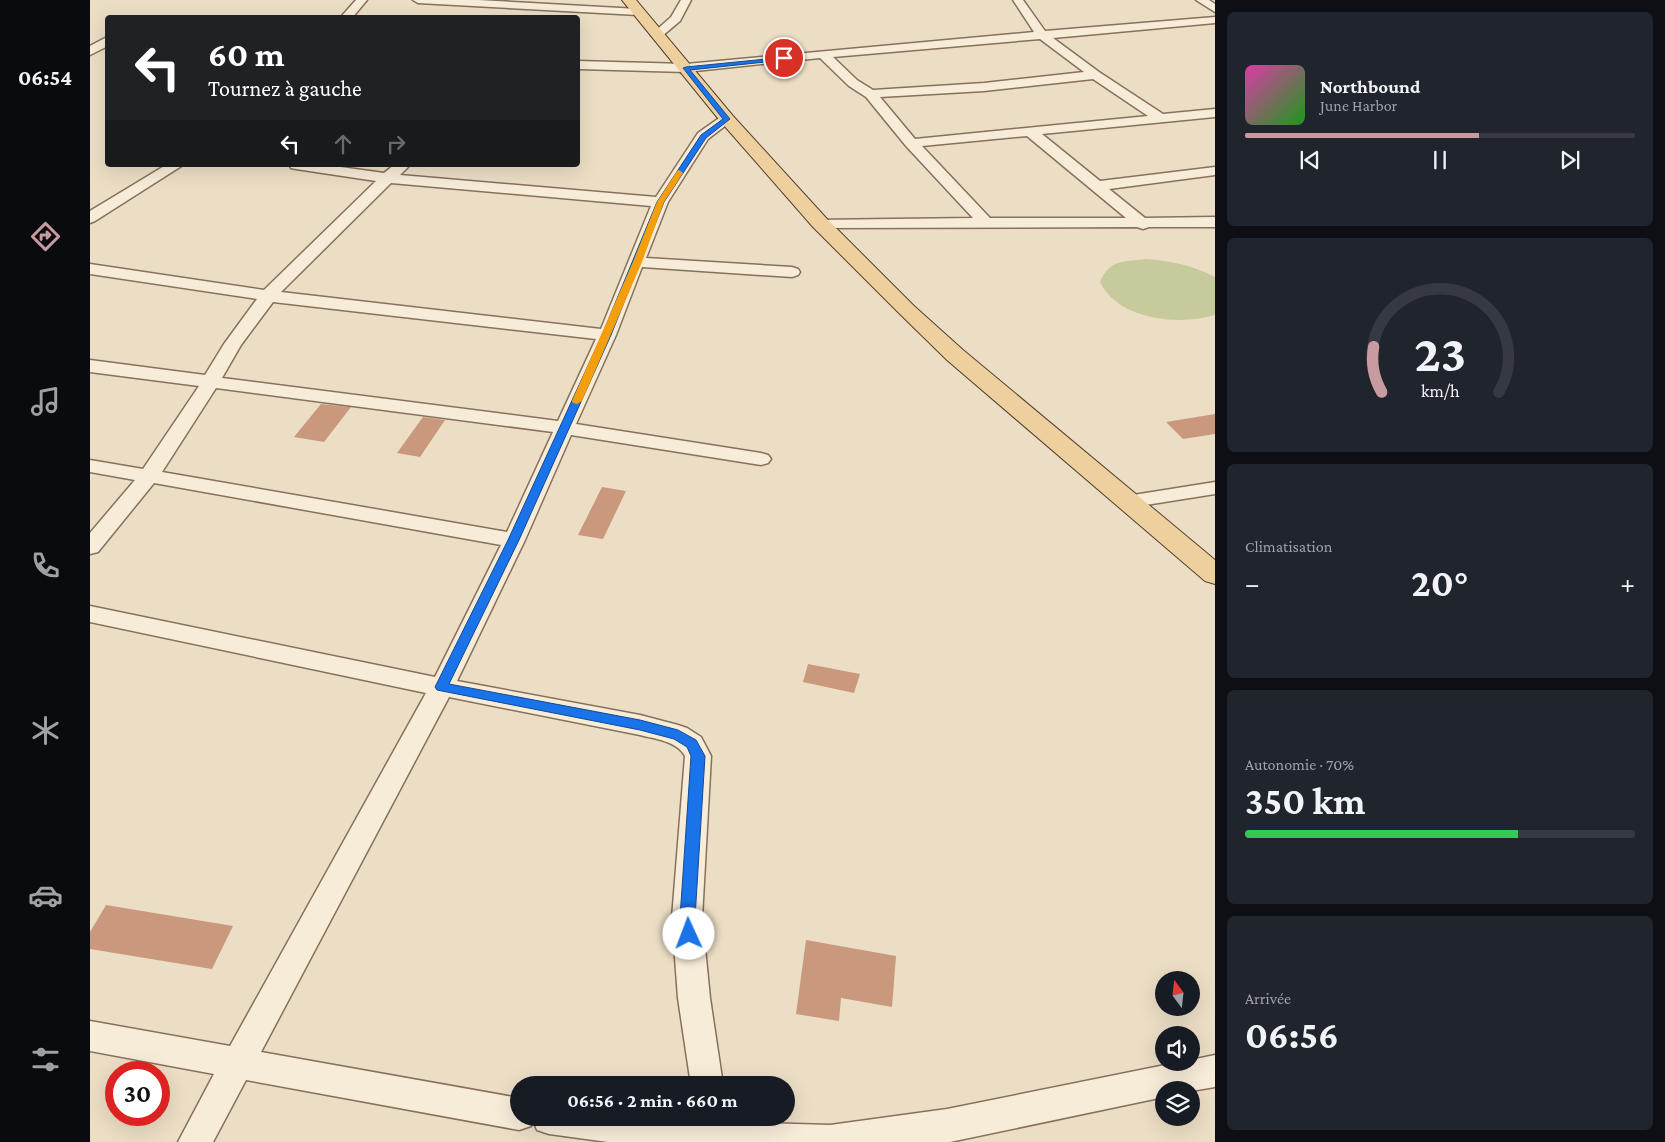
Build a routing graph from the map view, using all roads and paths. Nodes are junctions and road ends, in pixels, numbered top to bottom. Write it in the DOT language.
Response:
graph roads {
  1 [pos="362,0"];
  2 [pos="418,0"];
  3 [pos="686,0"];
  4 [pos="1018,0"];
  5 [pos="1201,0"];
  6 [pos="634,6"];
  7 [pos="1215,9"];
  8 [pos="349,15"];
  9 [pos="1215,20"];
  10 [pos="657,35"];
  11 [pos="1042,35"];
  12 [pos="90,41"];
  13 [pos="105,42"];
  14 [pos="105,43"];
  15 [pos="90,51"];
  16 [pos="823,54"];
  17 [pos="580,65"];
  18 [pos="686,68"];
  19 [pos="1095,75"];
  20 [pos="871,94"];
  21 [pos="1215,112"];
  22 [pos="1160,118"];
  23 [pos="727,119"];
  24 [pos="1031,132"];
  25 [pos="911,143"];
  26 [pos="173,167"];
  27 [pos="310,167"];
  28 [pos="401,167"];
  29 [pos="1215,171"];
  30 [pos="387,178"];
  31 [pos="1097,186"];
  32 [pos="99,198"];
  33 [pos="116,201"];
  34 [pos="660,202"];
  35 [pos="90,218"];
  36 [pos="1215,222"];
  37 [pos="820,223"];
  38 [pos="986,223"];
  39 [pos="1144,224"];
  40 [pos="638,262"];
  41 [pos="90,269"];
  42 [pos="792,272"];
  43 [pos="268,296"];
  44 [pos="607,335"];
  45 [pos="90,366"];
  46 [pos="211,383"];
  47 [pos="564,428"];
  48 [pos="761,459"];
  49 [pos="90,466"];
  50 [pos="149,476"];
  51 [pos="1215,488"];
  52 [pos="1128,502"];
  53 [pos="514,540"];
  54 [pos="90,547"];
  55 [pos="1215,575"];
  56 [pos="90,614"];
  57 [pos="442,687"];
  58 [pos="90,1036"];
  59 [pos="238,1062"];
  60 [pos="1215,1071"];
  61 [pos="706,1076"];
  62 [pos="510,1112"];
  63 [pos="681,1126"];
  64 [pos="714,1128"];
  65 [pos="195,1142"];
  66 [pos="830,1142"];
  1 -- 8 [label="street"];
  2 -- 6 [label="street"];
  3 -- 10 [label="street"];
  4 -- 11 [label="street"];
  5 -- 7 [label="street"];
  6 -- 10 [label="main road"];
  9 -- 11 [label="street"];
  10 -- 18 [label="main road"];
  11 -- 16 [label="street"];
  11 -- 19 [label="street"];
  12 -- 13 [label="street"];
  14 -- 15 [label="street"];
  16 -- 18 [label="street"];
  16 -- 20 [label="street"];
  17 -- 18 [label="street"];
  18 -- 23 [label="main road"];
  19 -- 20 [label="street"];
  19 -- 22 [label="street"];
  20 -- 25 [label="street"];
  21 -- 22 [label="street"];
  22 -- 24 [label="street"];
  23 -- 34 [label="street"];
  23 -- 37 [label="main road"];
  24 -- 25 [label="street"];
  24 -- 31 [label="street"];
  25 -- 38 [label="street"];
  26 -- 33 [label="street"];
  27 -- 30 [label="street"];
  28 -- 30 [label="street"];
  29 -- 31 [label="street"];
  30 -- 34 [label="street"];
  30 -- 43 [label="street"];
  31 -- 39 [label="street"];
  32 -- 33 [label="street"];
  33 -- 35 [label="street"];
  34 -- 40 [label="street"];
  36 -- 39 [label="street"];
  37 -- 38 [label="street"];
  37 -- 52 [label="main road"];
  38 -- 39 [label="street"];
  40 -- 42 [label="street"];
  40 -- 44 [label="street"];
  41 -- 43 [label="street"];
  43 -- 44 [label="street"];
  43 -- 46 [label="street"];
  44 -- 47 [label="street"];
  45 -- 46 [label="street"];
  46 -- 47 [label="street"];
  46 -- 50 [label="street"];
  47 -- 48 [label="street"];
  47 -- 53 [label="street"];
  49 -- 50 [label="street"];
  50 -- 53 [label="street"];
  50 -- 54 [label="street"];
  51 -- 52 [label="street"];
  52 -- 55 [label="main road"];
  53 -- 57 [label="street"];
  56 -- 57 [label="street"];
  57 -- 59 [label="street"];
  57 -- 61 [label="street"];
  58 -- 59 [label="street"];
  59 -- 62 [label="street"];
  59 -- 65 [label="street"];
  60 -- 66 [label="street"];
  63 -- 64 [label="street"];
  64 -- 66 [label="street"];
}
